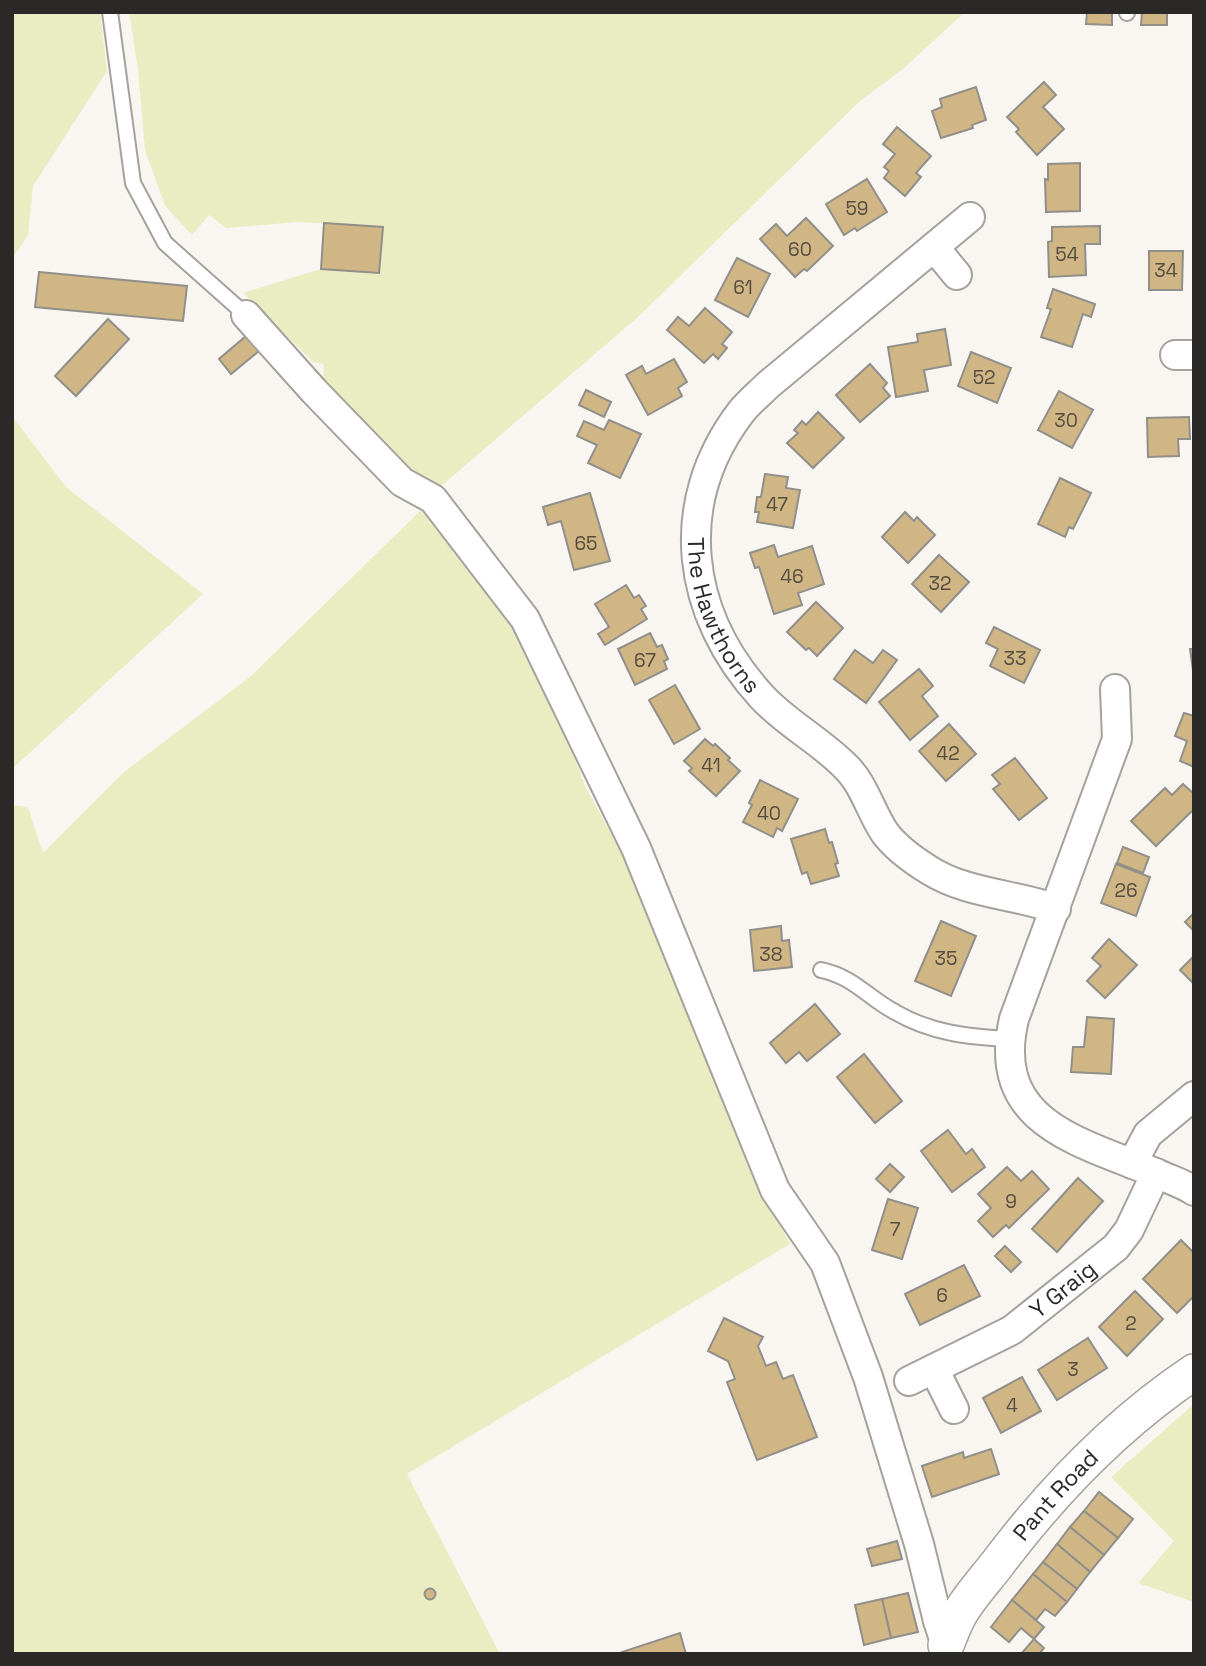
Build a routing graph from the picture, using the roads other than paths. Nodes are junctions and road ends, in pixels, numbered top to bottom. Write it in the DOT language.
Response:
graph roads {
  1 [pos="110,12"];
  2 [pos="970,217"];
  3 [pos="934,247"];
  4 [pos="957,275"];
  5 [pos="246,315"];
  6 [pos="1115,689"];
  7 [pos="1056,909"];
  8 [pos="821,970"];
  9 [pos="1010,1039"];
  10 [pos="1194,1096"];
  11 [pos="1144,1169"];
  12 [pos="1194,1191"];
  13 [pos="1194,1372"];
  14 [pos="954,1409"];
  15 [pos="940,1651"];
  1 -- 5 [label="lane"];
  2 -- 3 [label="street, The Hawthorns"];
  3 -- 4 [label="street"];
  3 -- 7 [label="street, The Hawthorns"];
  5 -- 15 [label="street"];
  6 -- 7 [label="street"];
  7 -- 9 [label="street"];
  8 -- 9 [label="lane"];
  9 -- 11 [label="street"];
  10 -- 11 [label="street"];
  11 -- 12 [label="street"];
  11 -- 14 [label="street, Y Graig"];
  13 -- 15 [label="street, Pant Road"];
}
